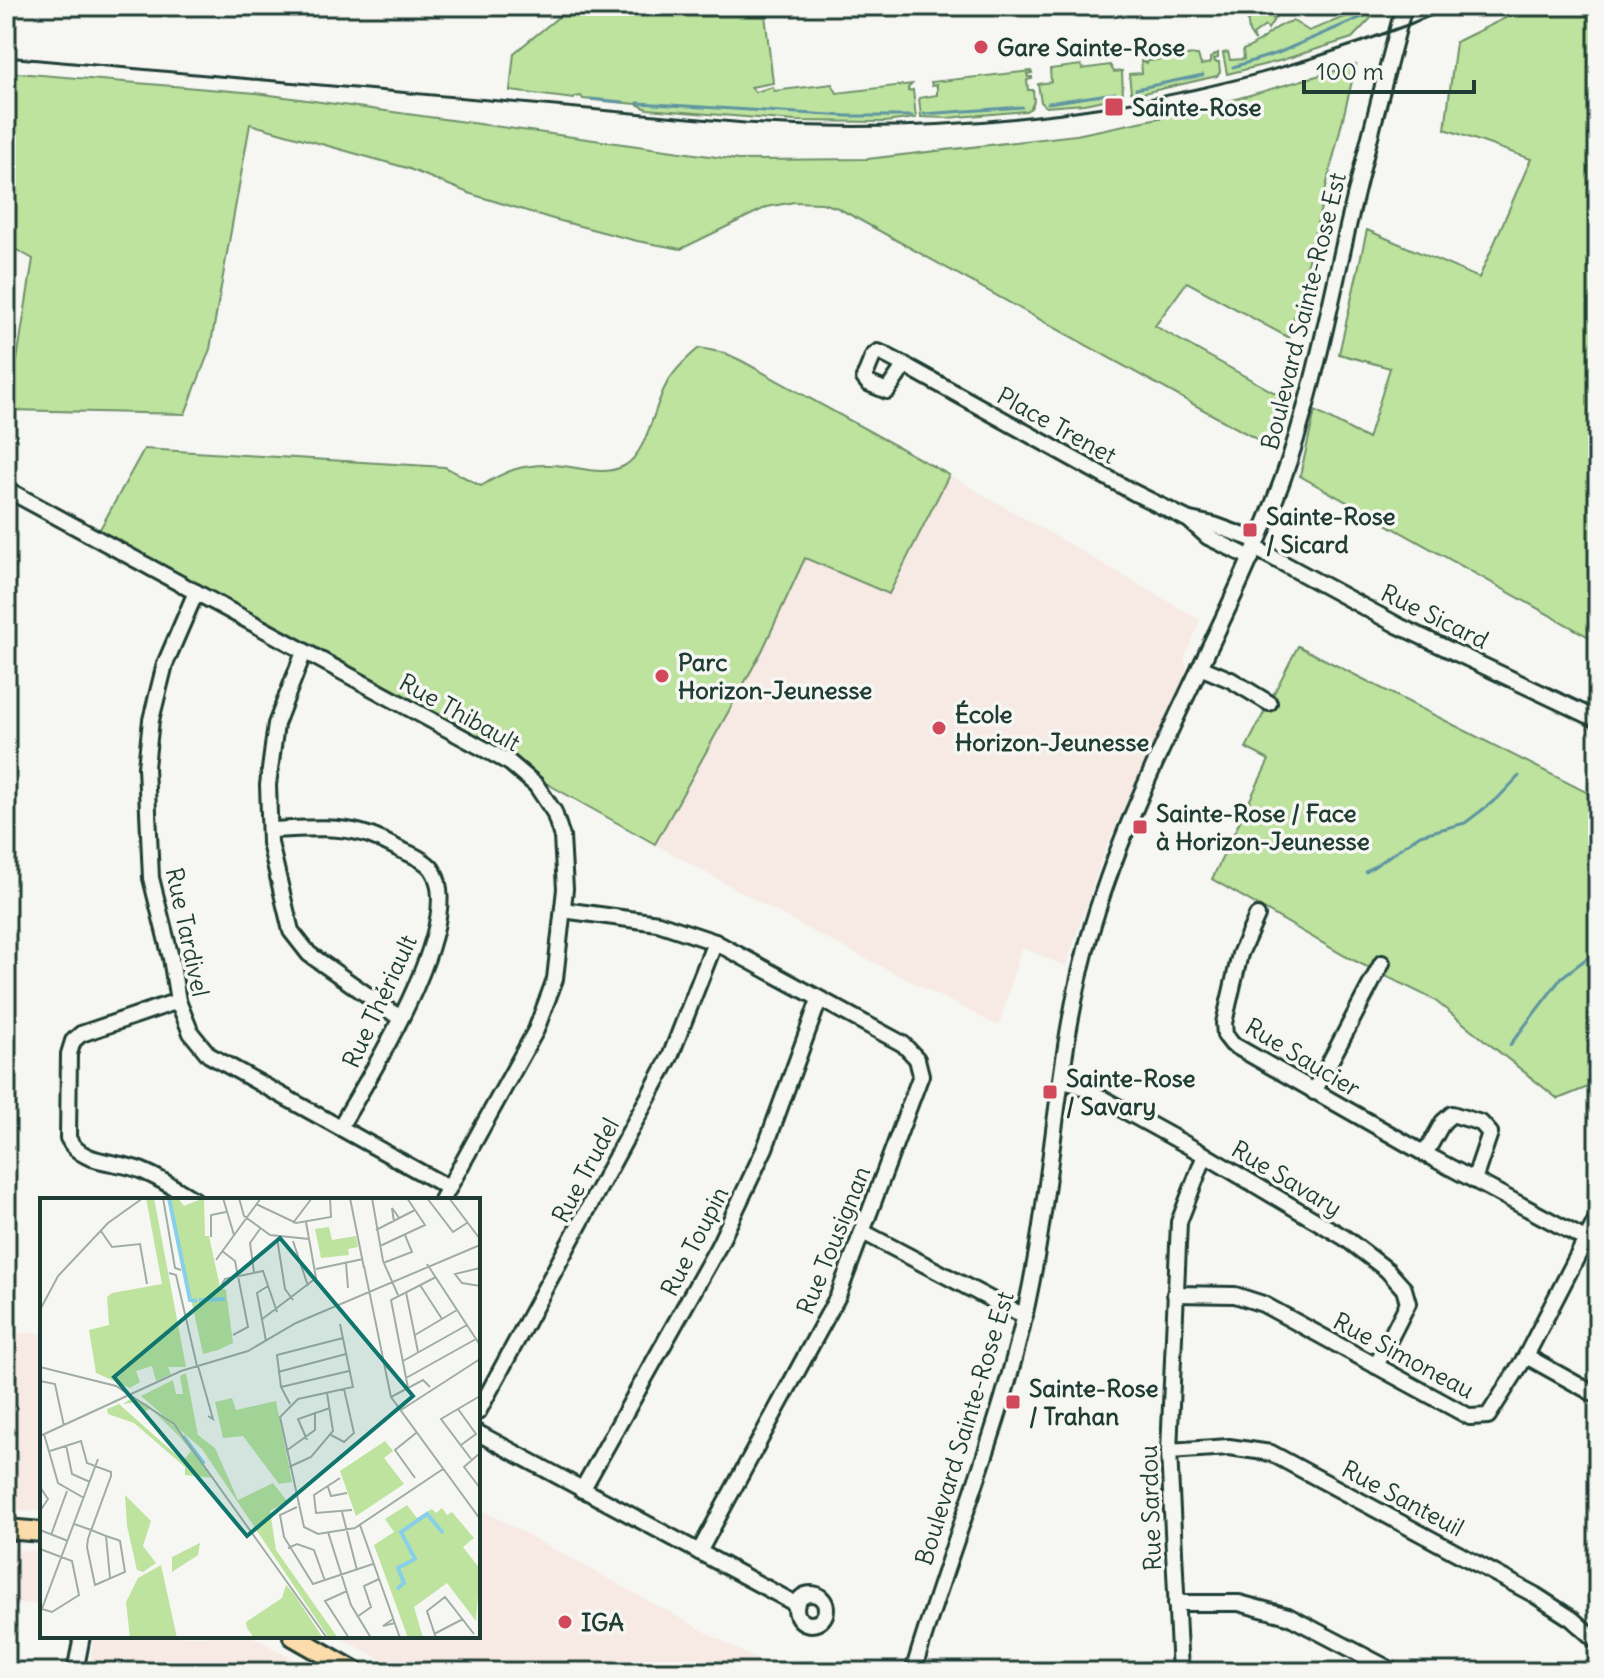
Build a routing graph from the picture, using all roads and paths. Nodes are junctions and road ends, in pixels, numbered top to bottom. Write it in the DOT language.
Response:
graph roads {
  1 [pos="1404,6"];
  2 [pos="905,365"];
  3 [pos="6,489"];
  4 [pos="1254,549"];
  5 [pos="196,592"];
  6 [pos="304,652"];
  7 [pos="1200,667"];
  8 [pos="1269,703"];
  9 [pos="1598,720"];
  10 [pos="270,830"];
  11 [pos="563,910"];
  12 [pos="1257,916"];
  13 [pos="715,942"];
  14 [pos="1382,963"];
  15 [pos="819,1000"];
  16 [pos="178,1001"];
  17 [pos="400,1018"];
  18 [pos="1062,1081"];
  19 [pos="1314,1092"];
  20 [pos="340,1127"];
  21 [pos="1425,1154"];
  22 [pos="1205,1155"];
  23 [pos="1474,1180"];
  24 [pos="445,1194"];
  25 [pos="191,1198"];
  26 [pos="1598,1216"];
  27 [pos="863,1232"];
  28 [pos="1592,1243"];
  29 [pos="1175,1294"];
  30 [pos="1025,1315"];
  31 [pos="1526,1356"];
  32 [pos="1376,1366"];
  33 [pos="1598,1396"];
  34 [pos="480,1408"];
  35 [pos="480,1434"];
  36 [pos="1169,1451"];
  37 [pos="582,1490"];
  38 [pos="6,1529"];
  39 [pos="40,1532"];
  40 [pos="699,1552"];
  41 [pos="1176,1603"];
  42 [pos="796,1604"];
  43 [pos="82,1638"];
  44 [pos="297,1638"];
  45 [pos="1598,1642"];
  46 [pos="348,1667"];
  47 [pos="75,1672"];
  48 [pos="364,1672"];
  49 [pos="913,1672"];
  50 [pos="1180,1672"];
  51 [pos="1395,1672"];
  1 -- 4 [label="street, Boulevard Sainte-Rose Est"];
  2 -- 4 [label="street, Place Trenet"];
  3 -- 5 [label="street, Rue Thibault"];
  4 -- 7 [label="street, Boulevard Sainte-Rose Est"];
  4 -- 9 [label="street, Rue Sicard"];
  5 -- 6 [label="street, Rue Thibault"];
  5 -- 16 [label="street, Rue Tardivel"];
  6 -- 10 [label="street"];
  6 -- 11 [label="street, Rue Thibault"];
  7 -- 8 [label="street"];
  7 -- 18 [label="street, Boulevard Sainte-Rose Est"];
  10 -- 17 [label="street"];
  10 -- 17 [label="street, Rue Thériault"];
  11 -- 13 [label="street, Rue Tousignan"];
  11 -- 24 [label="street, Rue Thibault"];
  12 -- 19 [label="street, Rue Saucier"];
  13 -- 15 [label="street, Rue Tousignan"];
  13 -- 34 [label="street, Rue Trudel"];
  14 -- 19 [label="street"];
  15 -- 27 [label="street, Rue Tousignan"];
  15 -- 37 [label="street, Rue Toupin"];
  16 -- 20 [label="street, Rue Tardivel"];
  16 -- 25 [label="street"];
  17 -- 20 [label="street, Rue Thériault"];
  18 -- 22 [label="street, Rue Savary"];
  18 -- 30 [label="street, Boulevard Sainte-Rose Est"];
  19 -- 21 [label="street, Rue Saucier"];
  20 -- 24 [label="street, Rue Tardivel"];
  21 -- 23 [label="street, Rue Saucier"];
  21 -- 23 [label="street"];
  22 -- 29 [label="street, Rue Sardou"];
  22 -- 32 [label="street, Rue Savary"];
  23 -- 28 [label="street, Rue Saucier"];
  26 -- 28 [label="street, Rue Simoneau"];
  27 -- 30 [label="street"];
  27 -- 40 [label="street, Rue Tousignan"];
  28 -- 31 [label="street, Rue Simoneau"];
  29 -- 32 [label="street, Rue Simoneau"];
  29 -- 36 [label="street, Rue Sardou"];
  30 -- 49 [label="street, Boulevard Sainte-Rose Est"];
  31 -- 32 [label="street, Rue Simoneau"];
  31 -- 33 [label="street"];
  35 -- 37 [label="street"];
  36 -- 41 [label="street, Rue Sardou"];
  36 -- 45 [label="street, Rue Santeuil"];
  37 -- 40 [label="street"];
  38 -- 39 [label="main road"];
  40 -- 42 [label="street"];
  41 -- 50 [label="street, Rue Sardou"];
  41 -- 51 [label="street"];
  43 -- 47 [label="street"];
  44 -- 46 [label="main road"];
  46 -- 48 [label="main road"];
}
